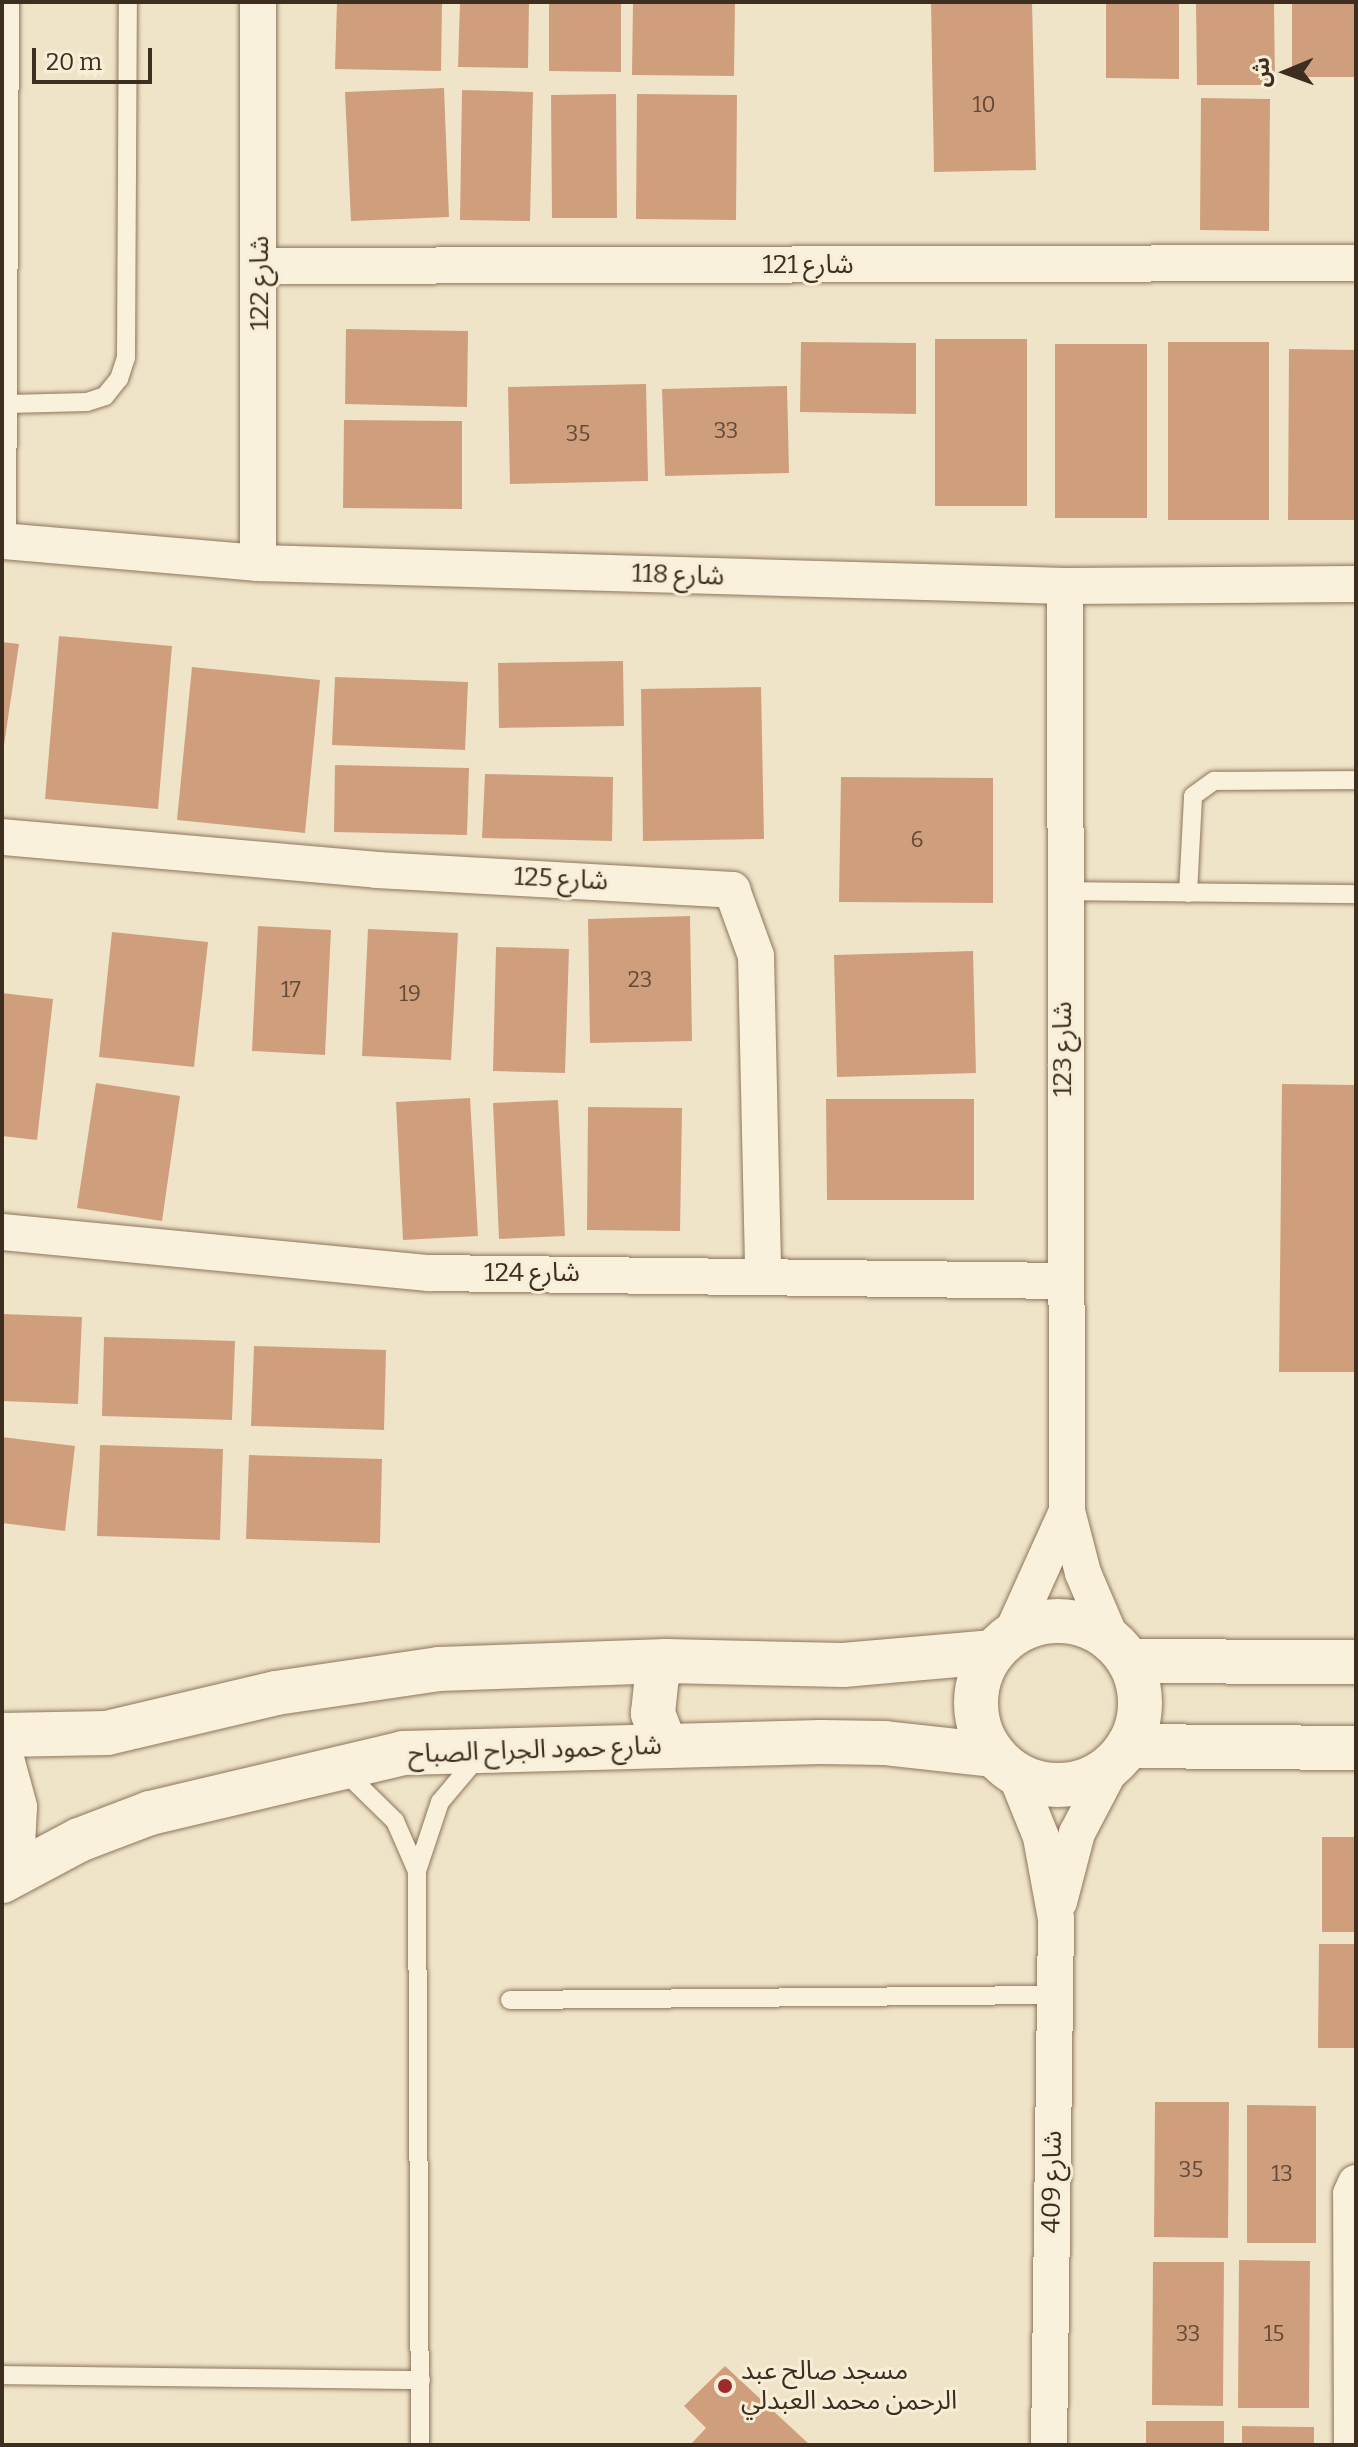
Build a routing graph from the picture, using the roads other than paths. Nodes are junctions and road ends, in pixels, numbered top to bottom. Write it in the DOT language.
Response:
graph roads {
  1 [pos="10,2"];
  2 [pos="128,2"];
  3 [pos="258,2"];
  4 [pos="1356,263"];
  5 [pos="260,266"];
  6 [pos="8,404"];
  7 [pos="5,541"];
  8 [pos="258,563"];
  9 [pos="1356,584"];
  10 [pos="1065,586"];
  11 [pos="1356,780"];
  12 [pos="2,837"];
  13 [pos="1063,891"];
  14 [pos="1188,893"];
  15 [pos="1356,894"];
  16 [pos="2,1232"];
  17 [pos="763,1274"];
  18 [pos="1063,1281"];
  19 [pos="1067,1511"];
  20 [pos="1002,1642"];
  21 [pos="1121,1651"];
  22 [pos="666,1661"];
  23 [pos="1356,1662"];
  24 [pos="2,1735"];
  25 [pos="665,1745"];
  26 [pos="489,1747"];
  27 [pos="1356,1748"];
  28 [pos="1120,1755"];
  29 [pos="2,1759"];
  30 [pos="1005,1765"];
  31 [pos="337,1766"];
  32 [pos="417,1871"];
  33 [pos="2,1881"];
  34 [pos="1056,1919"];
  35 [pos="1054,1995"];
  36 [pos="510,2000"];
  37 [pos="1356,2183"];
  38 [pos="2,2375"];
  39 [pos="421,2380"];
  40 [pos="420,2445"];
  41 [pos="1049,2445"];
  42 [pos="1352,2445"];
  1 -- 6 [label="lane"];
  2 -- 6 [label="lane"];
  3 -- 5 [label="street, شارع 122"];
  4 -- 5 [label="street, شارع 121"];
  5 -- 8 [label="street, شارع 122"];
  6 -- 7 [label="lane"];
  7 -- 8 [label="street, شارع 118"];
  8 -- 10 [label="street, شارع 118"];
  9 -- 10 [label="street, شارع 118"];
  10 -- 13 [label="street, شارع 123"];
  11 -- 14 [label="lane"];
  12 -- 17 [label="street, شارع 125"];
  13 -- 14 [label="lane"];
  13 -- 18 [label="street, شارع 123"];
  14 -- 15 [label="lane"];
  16 -- 17 [label="street, شارع 124"];
  17 -- 18 [label="street, شارع 124"];
  18 -- 19 [label="street, شارع 123"];
  19 -- 20 [label="street, شارع 123"];
  19 -- 21 [label="street, شارع 123"];
  20 -- 21 [label="street"];
  20 -- 22 [label="street"];
  20 -- 30 [label="street"];
  21 -- 23 [label="street"];
  21 -- 28 [label="street"];
  22 -- 24 [label="street"];
  22 -- 25 [label="street"];
  25 -- 26 [label="street, شارع حمود الجراح الصباح"];
  25 -- 30 [label="street, شارع حمود الجراح الصباح"];
  26 -- 31 [label="street, شارع حمود الجراح الصباح"];
  26 -- 32 [label="lane"];
  27 -- 28 [label="street"];
  28 -- 30 [label="street"];
  28 -- 34 [label="street, شارع 409"];
  29 -- 33 [label="street"];
  30 -- 34 [label="street, شارع 409"];
  31 -- 32 [label="lane"];
  31 -- 33 [label="street, شارع حمود الجراح الصباح"];
  32 -- 39 [label="lane"];
  34 -- 35 [label="street, شارع 409"];
  35 -- 36 [label="lane"];
  35 -- 41 [label="street, شارع 409"];
  37 -- 42 [label="street"];
  38 -- 39 [label="lane"];
  39 -- 40 [label="lane"];
}
